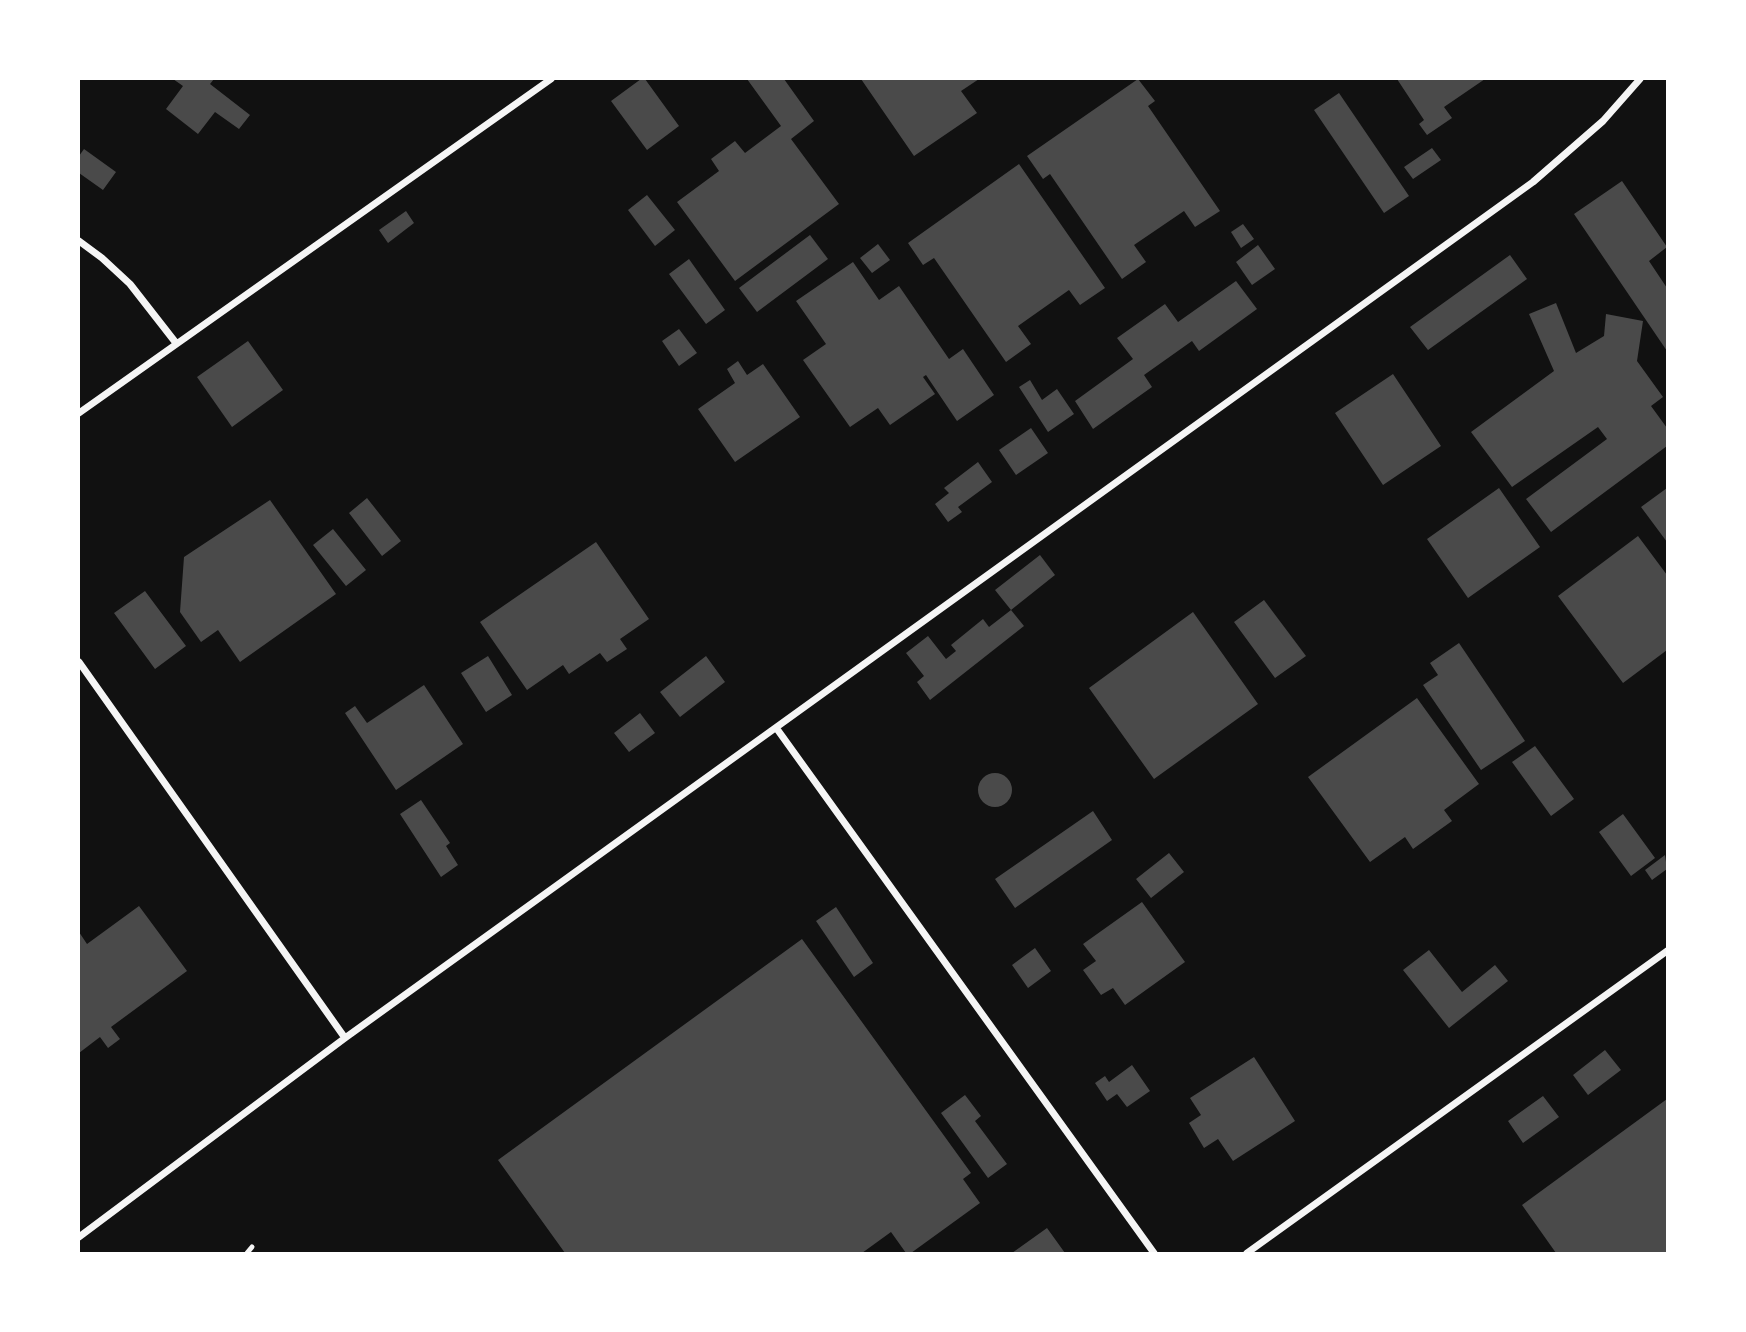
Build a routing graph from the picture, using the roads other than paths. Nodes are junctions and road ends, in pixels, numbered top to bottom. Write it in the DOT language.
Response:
graph roads {
  1 [pos="551,79"];
  2 [pos="1640,79"];
  3 [pos="79,241"];
  4 [pos="176,343"];
  5 [pos="79,413"];
  6 [pos="79,662"];
  7 [pos="777,729"];
  8 [pos="1667,951"];
  9 [pos="345,1038"];
  10 [pos="79,1237"];
  11 [pos="252,1247"];
  12 [pos="247,1253"];
  13 [pos="1154,1253"];
  14 [pos="1247,1253"];
  1 -- 4 [label="street"];
  2 -- 7 [label="street"];
  3 -- 4 [label="street"];
  4 -- 5 [label="street"];
  6 -- 9 [label="street"];
  7 -- 9 [label="street"];
  7 -- 13 [label="street"];
  8 -- 14 [label="street"];
  9 -- 10 [label="street"];
  11 -- 12 [label="lane"];
}
